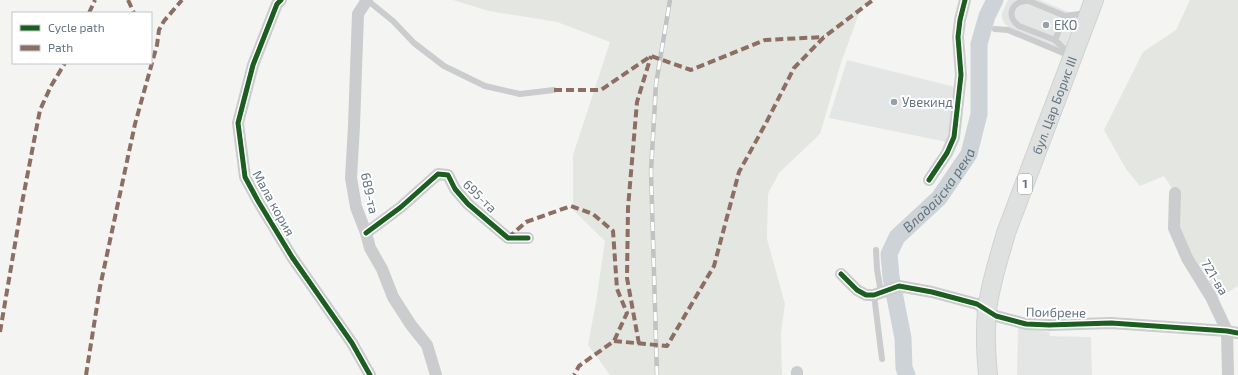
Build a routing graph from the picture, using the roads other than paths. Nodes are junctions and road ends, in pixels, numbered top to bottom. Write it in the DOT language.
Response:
graph roads {
  1 [pos="281,0"];
  2 [pos="367,0"];
  3 [pos="965,0"];
  4 [pos="1092,6"];
  5 [pos="1064,16"];
  6 [pos="995,29"];
  7 [pos="1055,40"];
  8 [pos="1073,57"];
  9 [pos="554,90"];
  10 [pos="929,180"];
  11 [pos="1175,193"];
  12 [pos="366,233"];
  13 [pos="528,238"];
  14 [pos="876,250"];
  15 [pos="841,274"];
  16 [pos="878,294"];
  17 [pos="988,310"];
  18 [pos="1233,332"];
  19 [pos="882,359"];
  20 [pos="370,375"];
  21 [pos="436,375"];
  22 [pos="988,375"];
  23 [pos="1228,375"];
  1 -- 20 [label="street, Мала кория"];
  2 -- 9 [label="lane"];
  2 -- 12 [label="street, 689-та"];
  3 -- 10 [label="street"];
  4 -- 5 [label="lane"];
  4 -- 8 [label="main road, бул. Цар Борис III / 1"];
  5 -- 7 [label="lane"];
  5 -- 7 [label="lane"];
  6 -- 8 [label="lane"];
  7 -- 8 [label="lane"];
  8 -- 17 [label="main road, бул. Цар Борис III / 1"];
  11 -- 18 [label="street, 721-ва"];
  12 -- 13 [label="street, 695-та"];
  12 -- 21 [label="street, 689-та"];
  14 -- 16 [label="lane"];
  15 -- 16 [label="street"];
  16 -- 17 [label="street, Поибрене"];
  16 -- 19 [label="lane"];
  17 -- 18 [label="street, Поибрене"];
  17 -- 22 [label="main road, бул. Цар Борис III / 1"];
  18 -- 23 [label="street, 721-ва"];
}
